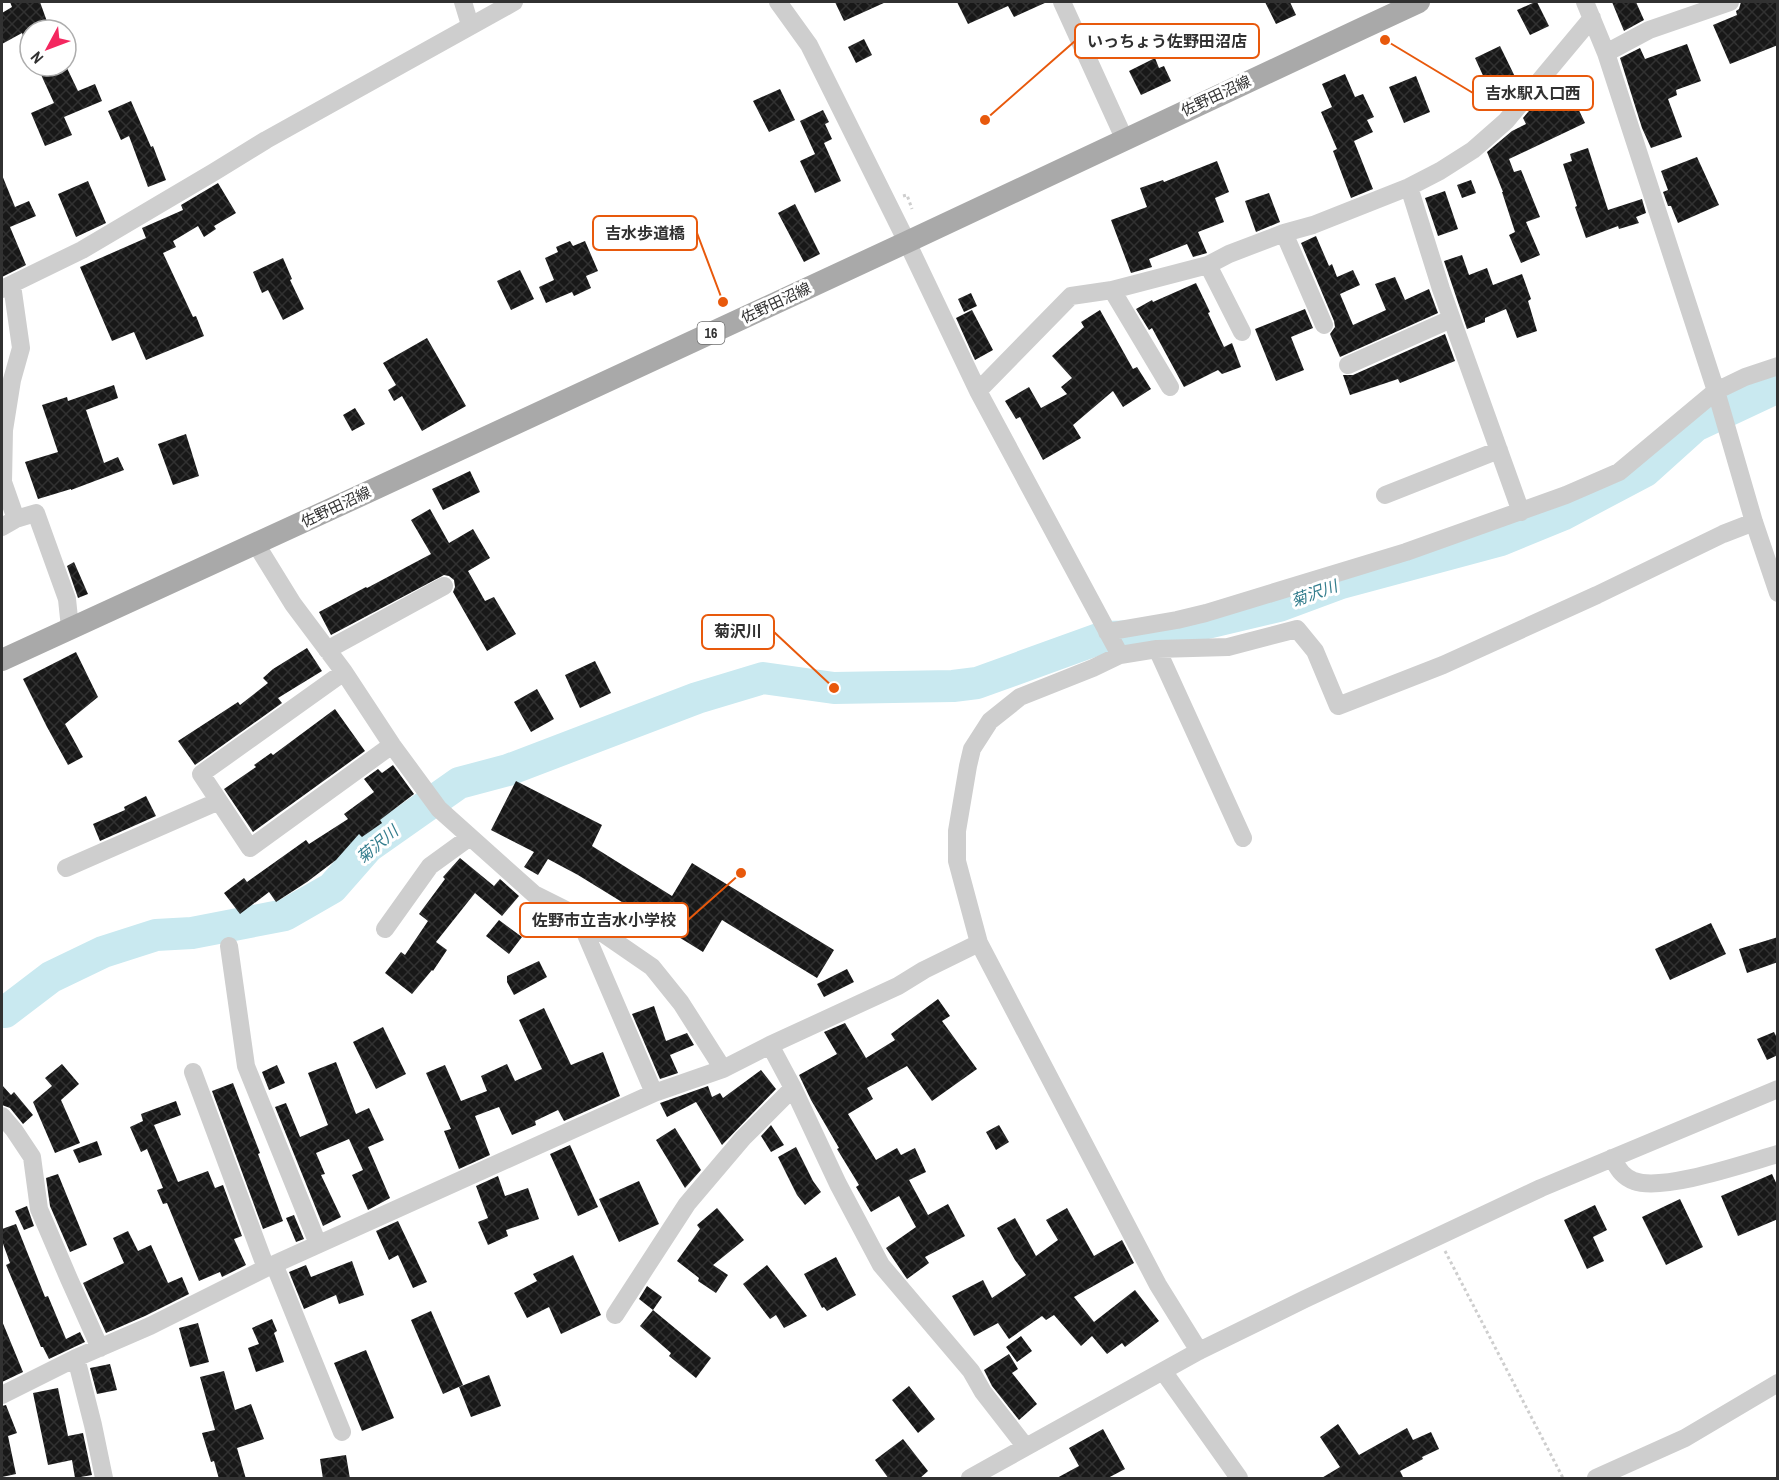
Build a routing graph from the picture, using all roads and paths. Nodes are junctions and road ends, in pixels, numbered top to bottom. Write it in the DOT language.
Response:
graph roads {
  1 [pos="463,2"];
  2 [pos="514,2"];
  3 [pos="778,2"];
  4 [pos="1062,2"];
  5 [pos="1419,2"];
  6 [pos="1730,2"];
  7 [pos="1588,10"];
  8 [pos="471,25"];
  9 [pos="1606,53"];
  10 [pos="1124,138"];
  11 [pos="1408,187"];
  12 [pos="1284,233"];
  13 [pos="907,242"];
  14 [pos="1208,265"];
  15 [pos="7,287"];
  16 [pos="1112,290"];
  17 [pos="1451,319"];
  18 [pos="1324,326"];
  19 [pos="1242,332"];
  20 [pos="1348,364"];
  21 [pos="1778,366"];
  22 [pos="1170,387"];
  23 [pos="978,391"];
  24 [pos="1716,391"];
  25 [pos="1499,450"];
  26 [pos="1385,495"];
  27 [pos="1521,512"];
  28 [pos="1754,522"];
  29 [pos="9,523"];
  30 [pos="256,544"];
  31 [pos="444,585"];
  32 [pos="1778,594"];
  33 [pos="70,628"];
  34 [pos="1107,632"];
  35 [pos="327,650"];
  36 [pos="1156,650"];
  37 [pos="1120,655"];
  38 [pos="2,660"];
  39 [pos="344,672"];
  40 [pos="392,745"];
  41 [pos="219,801"];
  42 [pos="470,837"];
  43 [pos="1243,838"];
  44 [pos="66,868"];
  45 [pos="578,916"];
  46 [pos="385,929"];
  47 [pos="979,943"];
  48 [pos="229,946"];
  49 [pos="770,1045"];
  50 [pos="723,1069"];
  51 [pos="193,1072"];
  52 [pos="793,1088"];
  53 [pos="1778,1089"];
  54 [pos="654,1093"];
  55 [pos="2,1116"];
  56 [pos="1778,1154"];
  57 [pos="1612,1158"];
  58 [pos="1438,1237"];
  59 [pos="318,1244"];
  60 [pos="270,1266"];
  61 [pos="615,1315"];
  62 [pos="100,1348"];
  63 [pos="1199,1351"];
  64 [pos="76,1358"];
  65 [pos="1163,1371"];
  66 [pos="1778,1383"];
  67 [pos="2,1395"];
  68 [pos="342,1432"];
  69 [pos="1025,1446"];
  70 [pos="104,1479"];
  71 [pos="970,1479"];
  72 [pos="1239,1479"];
  73 [pos="1563,1479"];
  74 [pos="1596,1479"];
  1 -- 8 [label="street"];
  2 -- 8 [label="street"];
  3 -- 13 [label="street"];
  4 -- 10 [label="street"];
  5 -- 10 [label="main road, 佐野田沼線 / 16"];
  6 -- 9 [label="street"];
  7 -- 9 [label="street"];
  7 -- 11 [label="street"];
  8 -- 15 [label="street"];
  9 -- 24 [label="street"];
  10 -- 13 [label="main road, 佐野田沼線 / 16"];
  11 -- 12 [label="street"];
  11 -- 17 [label="street"];
  12 -- 14 [label="street"];
  12 -- 18 [label="street"];
  13 -- 23 [label="street"];
  13 -- 30 [label="main road, 佐野田沼線 / 16"];
  14 -- 16 [label="street"];
  14 -- 19 [label="street"];
  15 -- 29 [label="street"];
  16 -- 22 [label="street"];
  16 -- 23 [label="street"];
  17 -- 20 [label="street"];
  17 -- 25 [label="street"];
  21 -- 24 [label="street"];
  23 -- 34 [label="street"];
  24 -- 27 [label="street"];
  24 -- 28 [label="street"];
  25 -- 26 [label="street"];
  25 -- 27 [label="street"];
  27 -- 34 [label="street"];
  28 -- 32 [label="street"];
  28 -- 36 [label="street"];
  29 -- 33 [label="street"];
  30 -- 33 [label="main road, 佐野田沼線 / 16"];
  30 -- 35 [label="street"];
  31 -- 35 [label="street"];
  33 -- 38 [label="main road, 佐野田沼線 / 16"];
  34 -- 37 [label="street"];
  35 -- 39 [label="street"];
  36 -- 37 [label="street"];
  36 -- 43 [label="street"];
  37 -- 47 [label="street"];
  39 -- 40 [label="street"];
  39 -- 41 [label="street"];
  40 -- 41 [label="street"];
  40 -- 42 [label="street"];
  41 -- 44 [label="street"];
  42 -- 45 [label="street"];
  42 -- 46 [label="street"];
  45 -- 50 [label="street"];
  45 -- 54 [label="street"];
  47 -- 49 [label="street"];
  47 -- 63 [label="street"];
  48 -- 59 [label="street"];
  49 -- 50 [label="street"];
  49 -- 52 [label="street"];
  50 -- 54 [label="street"];
  51 -- 60 [label="street"];
  52 -- 61 [label="street"];
  52 -- 69 [label="street"];
  53 -- 57 [label="street"];
  54 -- 59 [label="street"];
  55 -- 62 [label="street"];
  56 -- 57 [label="street"];
  57 -- 58 [label="street"];
  58 -- 63 [label="street"];
  58 -- 73 [label="path"];
  59 -- 60 [label="street"];
  60 -- 62 [label="street"];
  60 -- 68 [label="street"];
  62 -- 64 [label="street"];
  63 -- 65 [label="street"];
  64 -- 67 [label="street"];
  64 -- 70 [label="street"];
  65 -- 69 [label="street"];
  65 -- 72 [label="street"];
  66 -- 74 [label="street"];
  69 -- 71 [label="street"];
}
